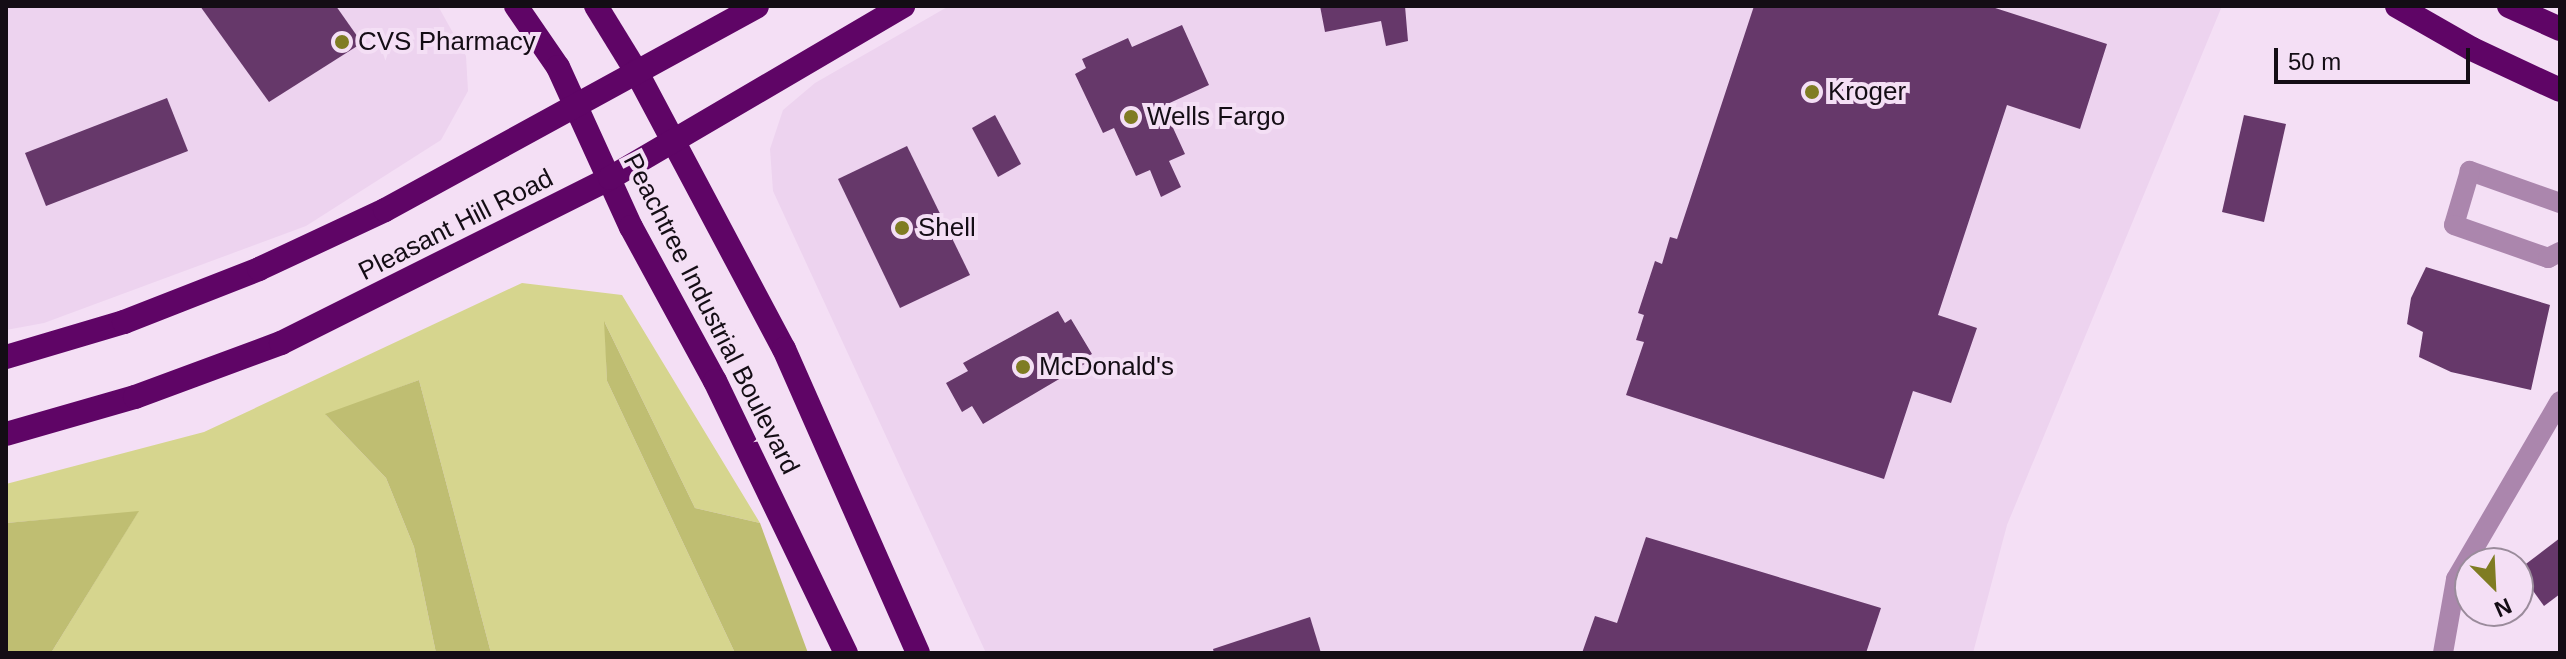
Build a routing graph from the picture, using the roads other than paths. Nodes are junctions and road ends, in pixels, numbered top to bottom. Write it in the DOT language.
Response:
graph roads {
  1 [pos="516,6"];
  2 [pos="596,6"];
  3 [pos="757,6"];
  4 [pos="903,6"];
  5 [pos="2397,6"];
  6 [pos="2509,6"];
  7 [pos="2560,29"];
  8 [pos="636,71"];
  9 [pos="2560,90"];
  10 [pos="576,105"];
  11 [pos="672,143"];
  12 [pos="610,178"];
  13 [pos="2560,203"];
  14 [pos="2560,252"];
  15 [pos="6,357"];
  16 [pos="2560,401"];
  17 [pos="6,434"];
  18 [pos="846,653"];
  19 [pos="918,653"];
  20 [pos="2443,653"];
  1 -- 10 [label="highway, Peachtree Industrial Boulevard"];
  2 -- 8 [label="highway, Peachtree Industrial Boulevard"];
  3 -- 8 [label="highway, Pleasant Hill Road"];
  4 -- 11 [label="highway, Pleasant Hill Road"];
  5 -- 9 [label="highway"];
  6 -- 7 [label="highway"];
  8 -- 10 [label="highway, Pleasant Hill Road"];
  8 -- 11 [label="highway, Peachtree Industrial Boulevard"];
  10 -- 12 [label="highway, Peachtree Industrial Boulevard"];
  10 -- 15 [label="highway, Pleasant Hill Road"];
  11 -- 12 [label="highway, Pleasant Hill Road"];
  11 -- 19 [label="highway, Peachtree Industrial Boulevard"];
  12 -- 17 [label="highway, Pleasant Hill Road"];
  12 -- 18 [label="highway, Peachtree Industrial Boulevard"];
  13 -- 14 [label="street"];
  16 -- 20 [label="street"];
}
